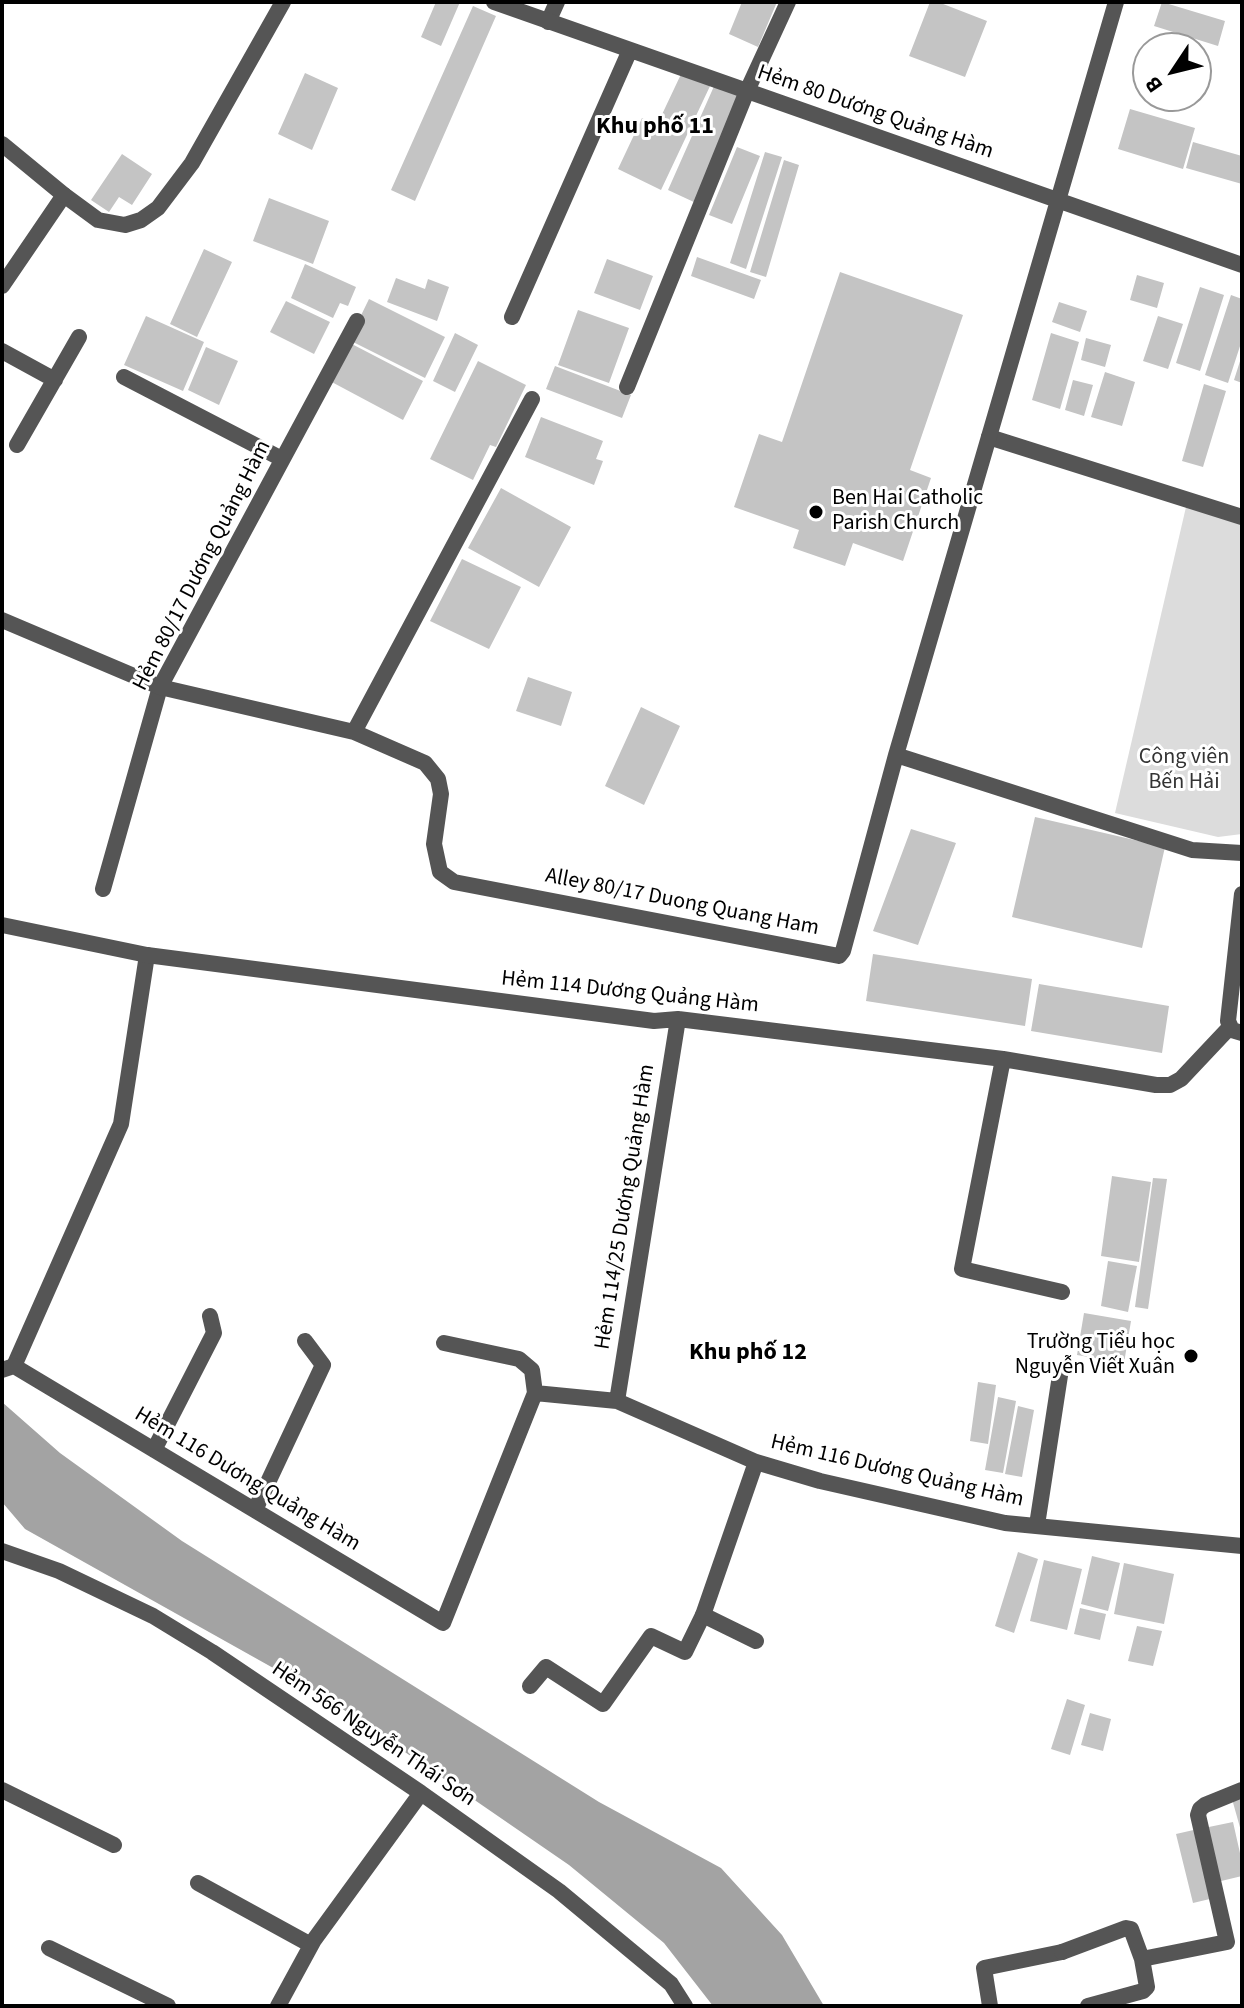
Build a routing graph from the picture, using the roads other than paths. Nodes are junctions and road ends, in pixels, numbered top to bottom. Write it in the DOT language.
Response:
graph roads {
  1 [pos="283,2"];
  2 [pos="494,2"];
  3 [pos="557,2"];
  4 [pos="788,2"];
  5 [pos="1116,2"];
  6 [pos="548,22"];
  7 [pos="630,50"];
  8 [pos="747,91"];
  9 [pos="2,144"];
  10 [pos="64,195"];
  11 [pos="1058,200"];
  12 [pos="1242,265"];
  13 [pos="2,286"];
  14 [pos="512,317"];
  15 [pos="357,321"];
  16 [pos="79,337"];
  17 [pos="2,351"];
  18 [pos="124,377"];
  19 [pos="55,380"];
  20 [pos="627,387"];
  21 [pos="532,399"];
  22 [pos="989,437"];
  23 [pos="17,445"];
  24 [pos="282,459"];
  25 [pos="1242,517"];
  26 [pos="2,620"];
  27 [pos="160,687"];
  28 [pos="354,732"];
  29 [pos="896,755"];
  30 [pos="1242,853"];
  31 [pos="103,889"];
  32 [pos="1242,894"];
  33 [pos="2,925"];
  34 [pos="147,955"];
  35 [pos="678,1019"];
  36 [pos="1236,1030"];
  37 [pos="1003,1059"];
  38 [pos="1062,1292"];
  39 [pos="210,1316"];
  40 [pos="305,1341"];
  41 [pos="444,1343"];
  42 [pos="8,1368"];
  43 [pos="1061,1369"];
  44 [pos="535,1393"];
  45 [pos="617,1401"];
  46 [pos="154,1450"];
  47 [pos="756,1462"];
  48 [pos="255,1510"];
  49 [pos="1037,1525"];
  50 [pos="1242,1546"];
  51 [pos="2,1551"];
  52 [pos="703,1615"];
  53 [pos="756,1641"];
  54 [pos="530,1686"];
  55 [pos="2,1790"];
  56 [pos="1242,1790"];
  57 [pos="421,1793"];
  58 [pos="114,1845"];
  59 [pos="198,1883"];
  60 [pos="1234,1941"];
  61 [pos="311,1945"];
  62 [pos="49,1948"];
  63 [pos="1142,1959"];
  64 [pos="168,2006"];
  65 [pos="278,2006"];
  66 [pos="685,2006"];
  67 [pos="990,2006"];
  68 [pos="1088,2006"];
  1 -- 10 [label="street"];
  2 -- 6 [label="street, Hẻm 80 Dương Quảng Hàm"];
  3 -- 6 [label="street"];
  4 -- 8 [label="street"];
  5 -- 11 [label="street, Alley 80/17 Duong Quang Ham"];
  6 -- 7 [label="street, Hẻm 80 Dương Quảng Hàm"];
  7 -- 8 [label="street, Hẻm 80 Dương Quảng Hàm"];
  7 -- 14 [label="street"];
  8 -- 11 [label="street, Hẻm 80 Dương Quảng Hàm"];
  8 -- 20 [label="street"];
  9 -- 10 [label="street"];
  10 -- 13 [label="street"];
  11 -- 12 [label="street, Hẻm 80 Dương Quảng Hàm"];
  11 -- 22 [label="street, Alley 80/17 Duong Quang Ham"];
  15 -- 24 [label="street, Hẻm 80/17 Dương Quảng Hàm"];
  16 -- 19 [label="street"];
  17 -- 19 [label="street"];
  18 -- 24 [label="street"];
  19 -- 23 [label="street"];
  21 -- 28 [label="street"];
  22 -- 25 [label="street"];
  22 -- 29 [label="street, Alley 80/17 Duong Quang Ham"];
  24 -- 27 [label="street, Hẻm 80/17 Dương Quảng Hàm"];
  26 -- 27 [label="street, Alley 80/17 Duong Quang Ham"];
  27 -- 28 [label="street, Alley 80/17 Duong Quang Ham"];
  27 -- 31 [label="street, Hẻm 80/17 Dương Quảng Hàm"];
  28 -- 29 [label="street, Alley 80/17 Duong Quang Ham"];
  29 -- 30 [label="street"];
  32 -- 36 [label="street"];
  33 -- 34 [label="street, Hẻm 114 Dương Quảng Hàm"];
  34 -- 35 [label="street, Hẻm 114 Dương Quảng Hàm"];
  34 -- 42 [label="street"];
  35 -- 37 [label="street, Hẻm 114 Dương Quảng Hàm"];
  35 -- 45 [label="street, Hẻm 114/25 Dương Quảng Hàm"];
  36 -- 37 [label="street, Hẻm 114 Dương Quảng Hàm"];
  37 -- 38 [label="street"];
  39 -- 46 [label="street"];
  40 -- 48 [label="street"];
  41 -- 44 [label="street"];
  42 -- 46 [label="street, Hẻm 116 Dương Quảng Hàm"];
  43 -- 49 [label="street"];
  44 -- 45 [label="street, Hẻm 116 Dương Quảng Hàm"];
  44 -- 48 [label="street, Hẻm 116 Dương Quảng Hàm"];
  45 -- 47 [label="street, Hẻm 116 Dương Quảng Hàm"];
  46 -- 48 [label="street, Hẻm 116 Dương Quảng Hàm"];
  47 -- 49 [label="street, Hẻm 116 Dương Quảng Hàm"];
  47 -- 52 [label="street"];
  49 -- 50 [label="street, Hẻm 116 Dương Quảng Hàm"];
  51 -- 57 [label="street, Hẻm 566 Nguyễn Thái Sơn"];
  52 -- 53 [label="street"];
  52 -- 54 [label="street"];
  55 -- 58 [label="street"];
  56 -- 60 [label="street"];
  57 -- 61 [label="street"];
  57 -- 66 [label="street, Hẻm 566 Nguyễn Thái Sơn"];
  59 -- 61 [label="street"];
  60 -- 63 [label="street"];
  61 -- 65 [label="street"];
  62 -- 64 [label="street"];
  63 -- 67 [label="street"];
  63 -- 68 [label="street"];
}
